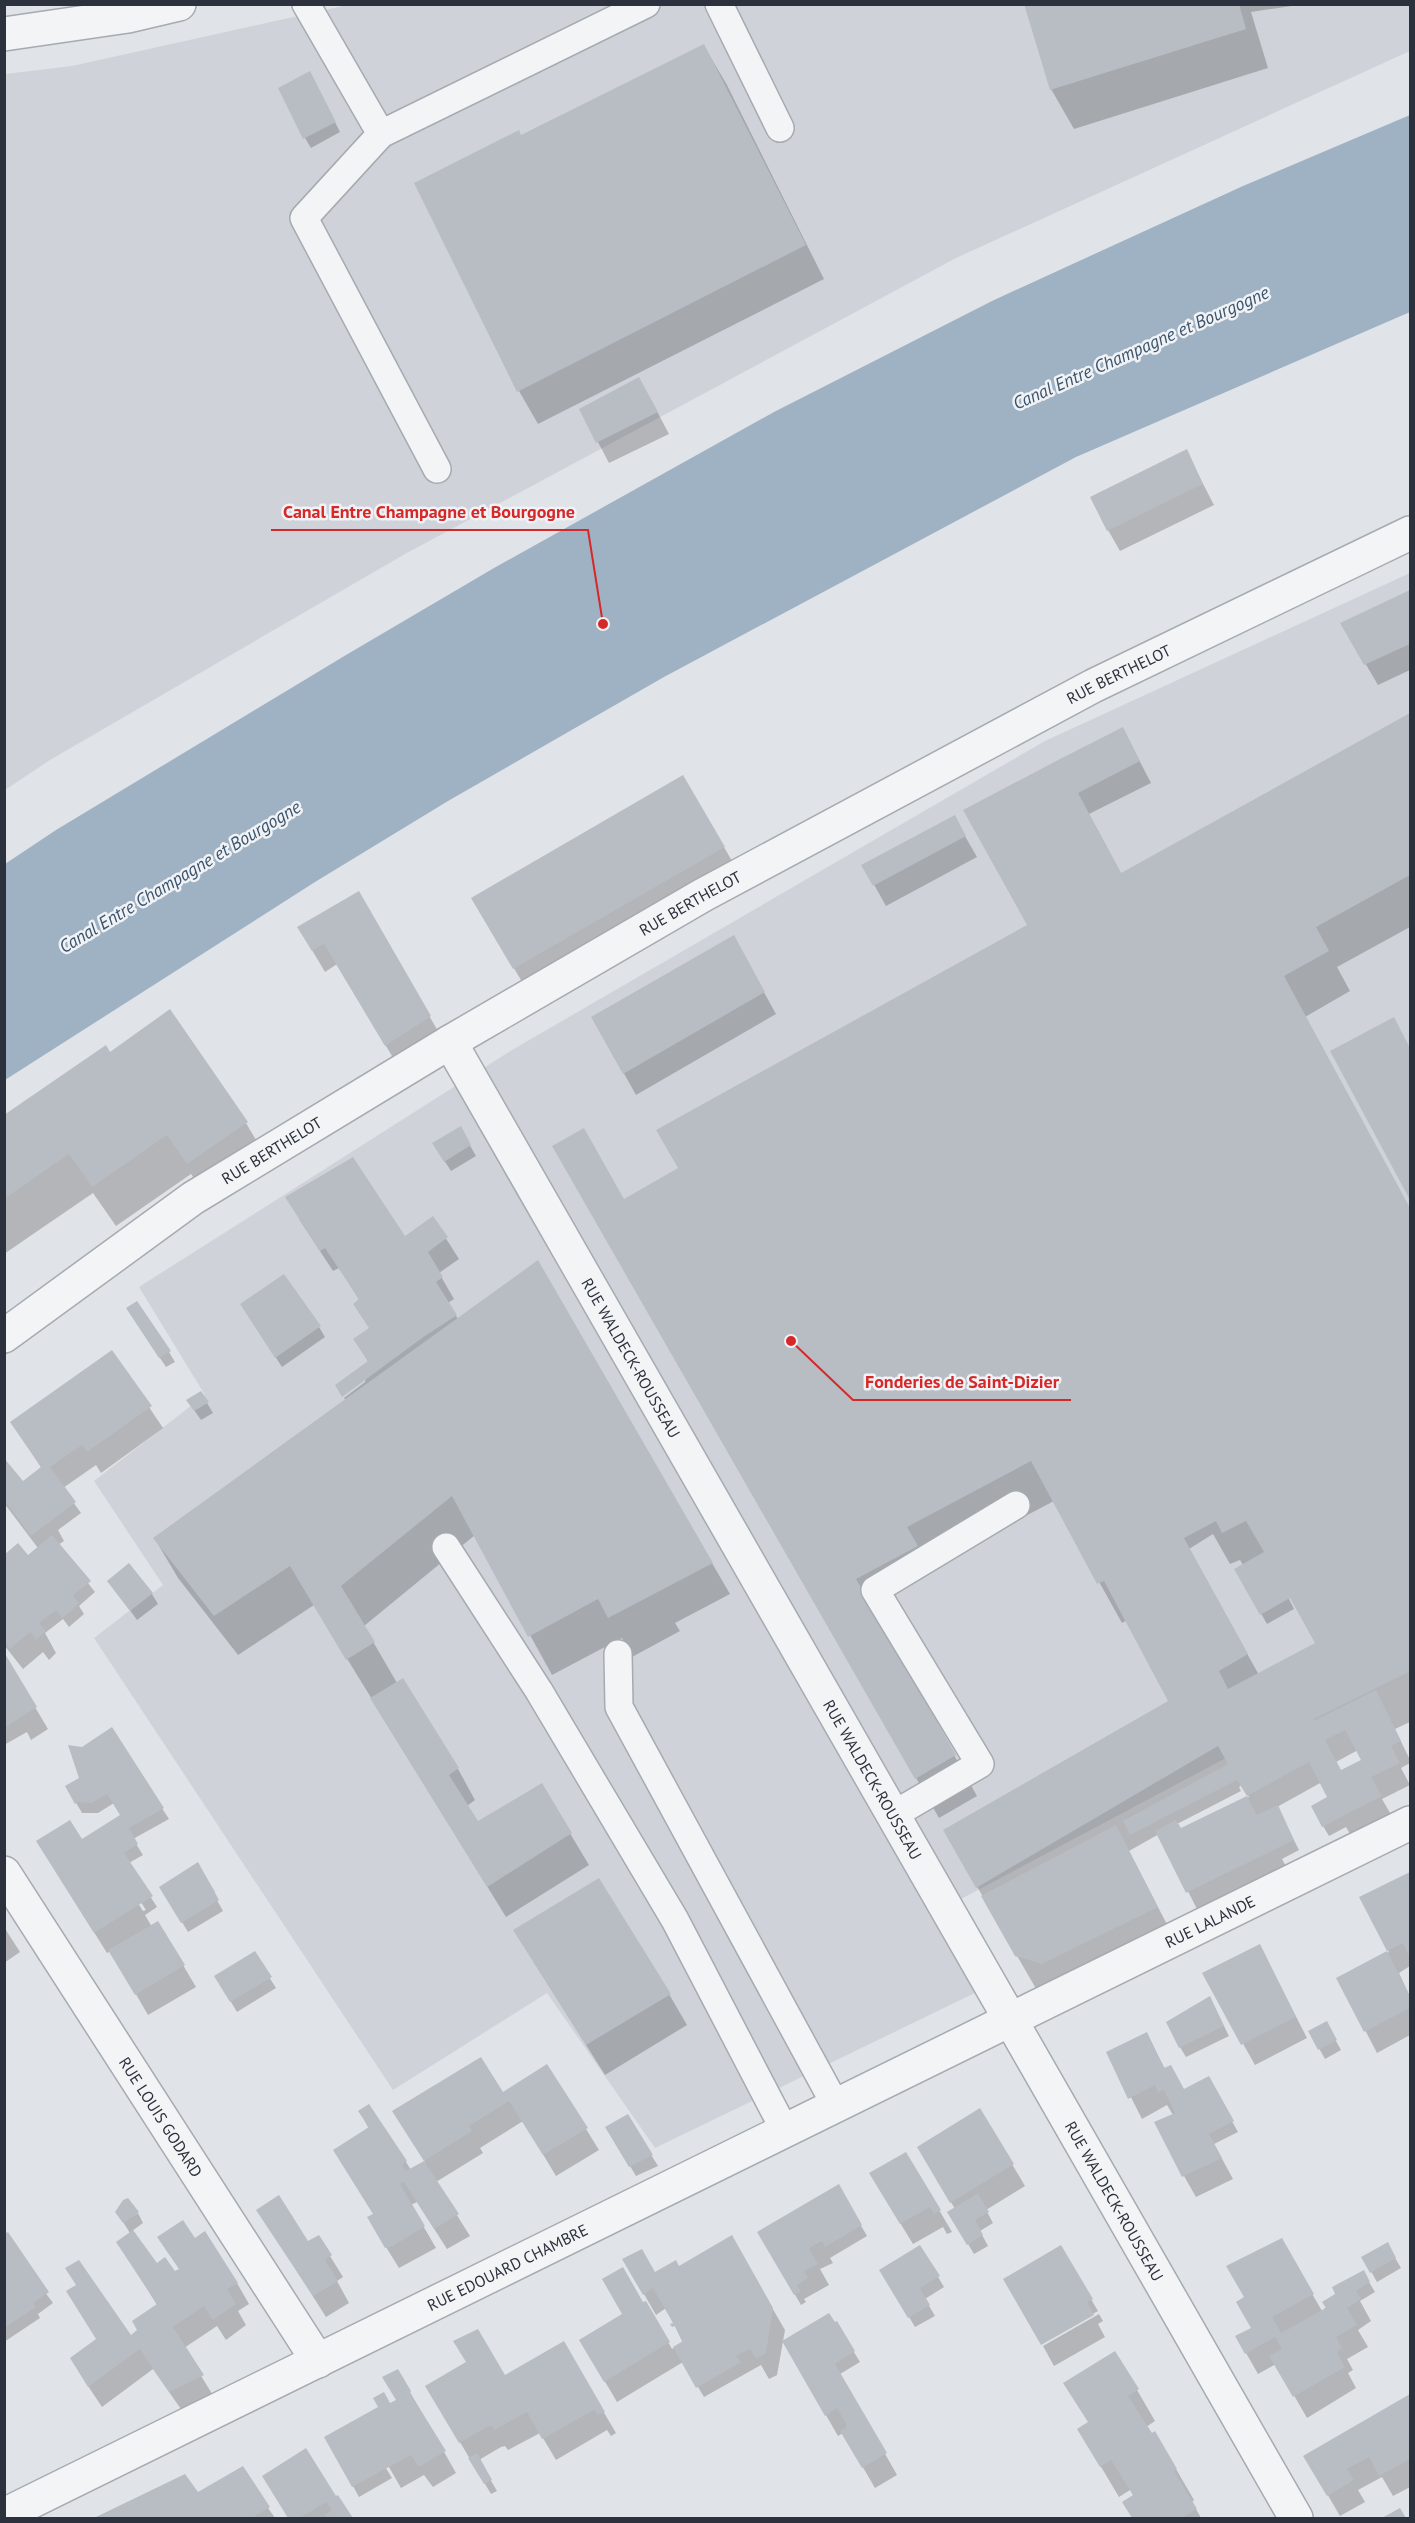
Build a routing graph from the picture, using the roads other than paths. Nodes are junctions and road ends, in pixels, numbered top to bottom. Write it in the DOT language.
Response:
graph roads {
  1 [pos="179,4"];
  2 [pos="306,4"];
  3 [pos="646,4"];
  4 [pos="719,4"];
  5 [pos="4,34"];
  6 [pos="780,128"];
  7 [pos="381,134"];
  8 [pos="437,469"];
  9 [pos="1410,533"];
  10 [pos="450,1042"];
  11 [pos="4,1336"];
  12 [pos="1016,1505"];
  13 [pos="446,1547"];
  14 [pos="618,1654"];
  15 [pos="893,1815"];
  16 [pos="1410,1823"];
  17 [pos="4,1873"];
  18 [pos="1010,2020"];
  19 [pos="836,2106"];
  20 [pos="785,2131"];
  21 [pos="318,2361"];
  22 [pos="4,2515"];
  23 [pos="1296,2518"];
  1 -- 5 [label="street"];
  2 -- 7 [label="lane"];
  3 -- 7 [label="lane"];
  4 -- 6 [label="lane"];
  7 -- 8 [label="lane"];
  9 -- 10 [label="street, RUE BERTHELOT"];
  10 -- 11 [label="street, RUE BERTHELOT"];
  10 -- 15 [label="street, RUE WALDECK-ROUSSEAU"];
  12 -- 15 [label="lane"];
  13 -- 20 [label="lane"];
  14 -- 19 [label="lane"];
  15 -- 18 [label="street, RUE WALDECK-ROUSSEAU"];
  16 -- 18 [label="street, RUE LALANDE"];
  17 -- 21 [label="street, RUE LOUIS GODARD"];
  18 -- 19 [label="street, RUE EDOUARD CHAMBRE"];
  18 -- 23 [label="street, RUE WALDECK-ROUSSEAU"];
  19 -- 20 [label="street, RUE EDOUARD CHAMBRE"];
  20 -- 21 [label="street, RUE EDOUARD CHAMBRE"];
  21 -- 22 [label="street, RUE EDOUARD CHAMBRE"];
}
